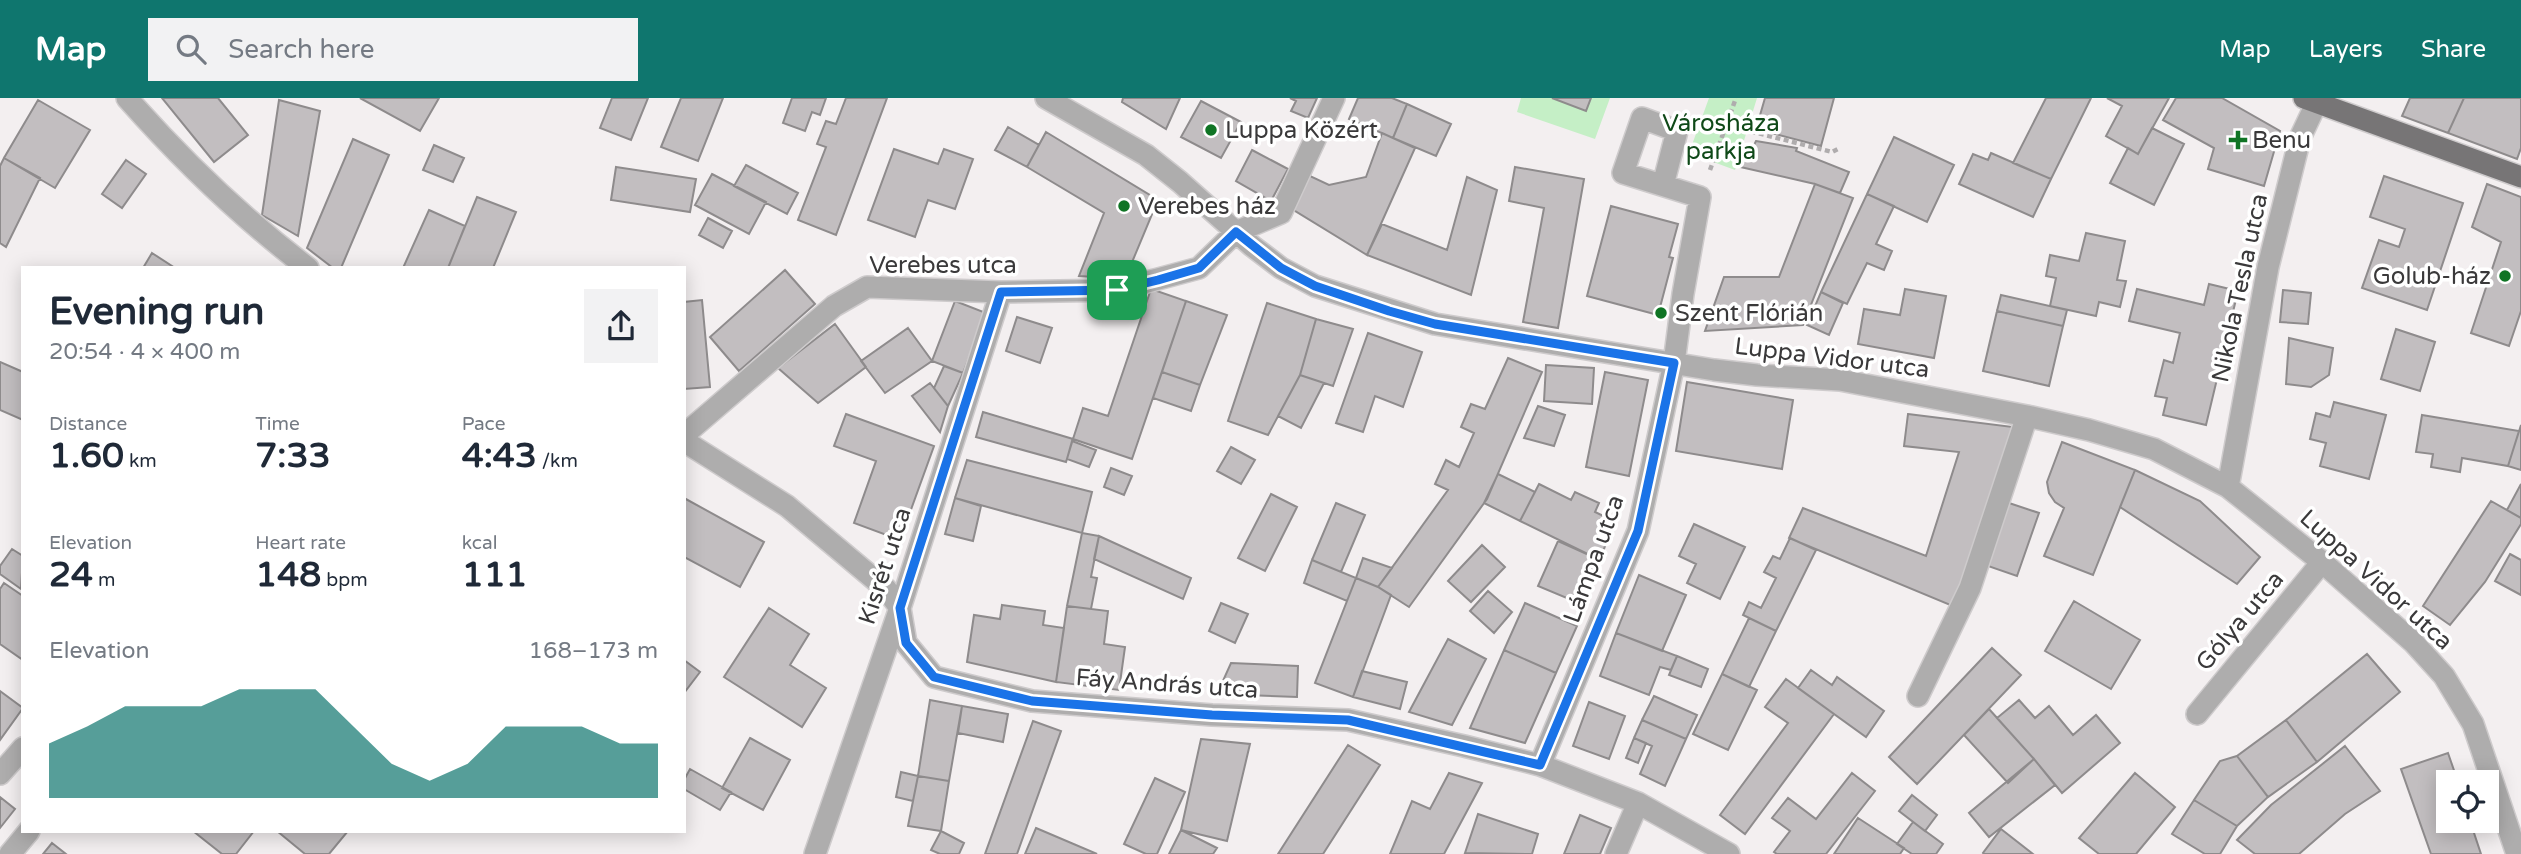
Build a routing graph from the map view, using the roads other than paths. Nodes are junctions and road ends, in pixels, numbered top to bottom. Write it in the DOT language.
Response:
graph roads {
  1 [pos="127,98"];
  2 [pos="1046,98"];
  3 [pos="1334,98"];
  4 [pos="2310,101"];
  5 [pos="2521,177"];
  6 [pos="1663,185"];
  7 [pos="1236,232"];
  8 [pos="301,266"];
  9 [pos="1001,292"];
  10 [pos="1674,363"];
  11 [pos="2027,416"];
  12 [pos="686,433"];
  13 [pos="686,442"];
  14 [pos="2228,487"];
  15 [pos="2322,562"];
  16 [pos="900,608"];
  17 [pos="1918,696"];
  18 [pos="2197,714"];
  19 [pos="21,750"];
  20 [pos="1540,765"];
  21 [pos="0,774"];
  22 [pos="1638,803"];
  23 [pos="27,833"];
  24 [pos="10,854"];
  25 [pos="815,854"];
  26 [pos="1616,854"];
  27 [pos="1729,854"];
  28 [pos="2517,854"];
  1 -- 8 [label="street"];
  2 -- 7 [label="street, Luppa Vidor utca"];
  3 -- 7 [label="street"];
  4 -- 5 [label="main road"];
  4 -- 14 [label="street, Nikola Tesla utca"];
  6 -- 10 [label="street, Lámpa utca"];
  7 -- 9 [label="street, Verebes utca"];
  7 -- 10 [label="street, Luppa Vidor utca"];
  9 -- 12 [label="street, Verebes utca"];
  9 -- 16 [label="street, Kisrét utca"];
  10 -- 11 [label="street, Luppa Vidor utca"];
  10 -- 20 [label="street, Lámpa utca"];
  11 -- 14 [label="street, Luppa Vidor utca"];
  11 -- 17 [label="street"];
  13 -- 16 [label="street"];
  14 -- 15 [label="street, Luppa Vidor utca"];
  15 -- 18 [label="street, Gólya utca"];
  15 -- 28 [label="street, Luppa Vidor utca"];
  16 -- 20 [label="street, Fáy András utca"];
  16 -- 25 [label="street, Kisrét utca"];
  19 -- 21 [label="street"];
  20 -- 22 [label="street, Fáy András utca"];
  22 -- 26 [label="street"];
  22 -- 27 [label="street, Fáy András utca"];
  23 -- 24 [label="street"];
}
